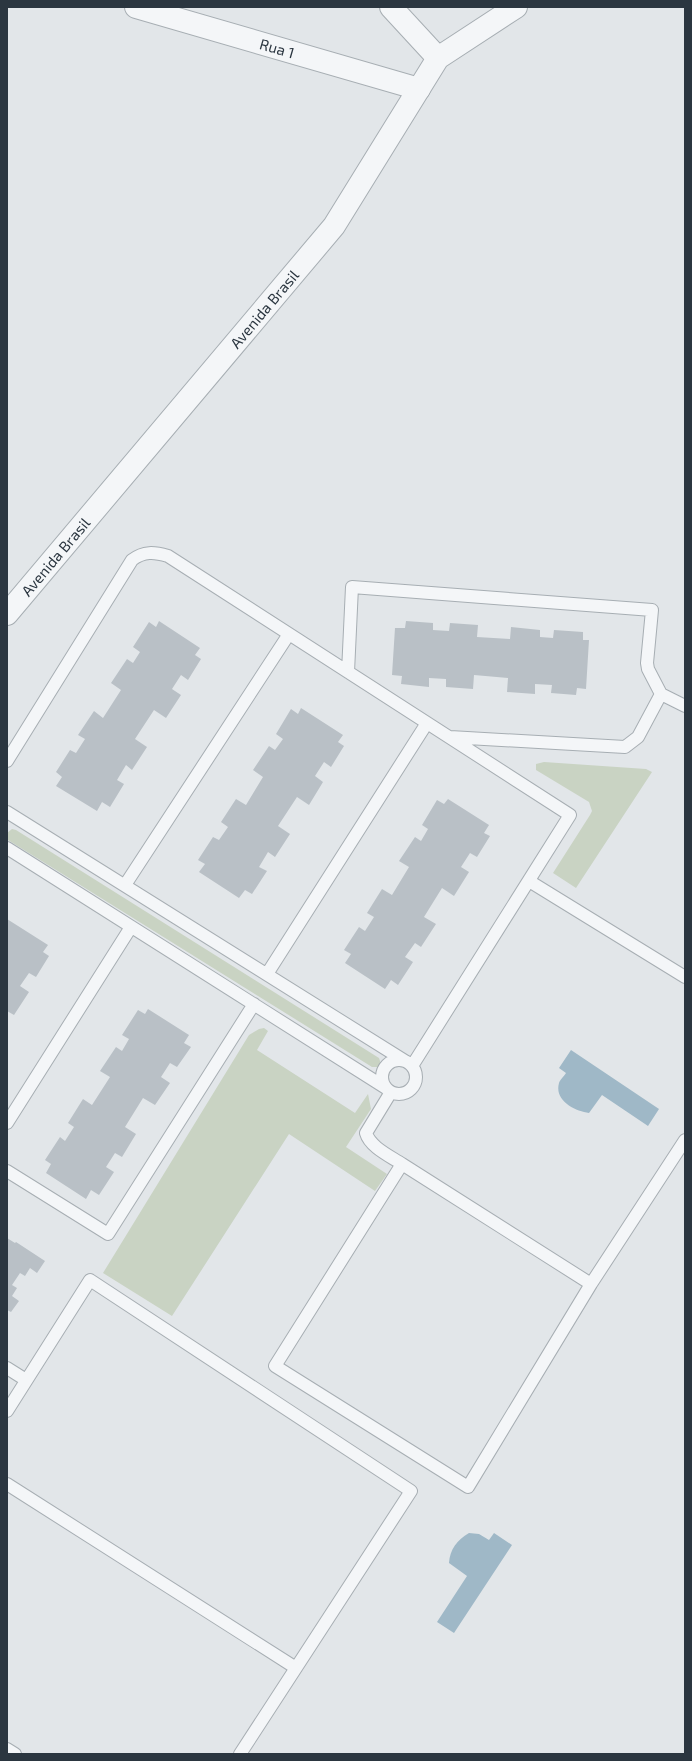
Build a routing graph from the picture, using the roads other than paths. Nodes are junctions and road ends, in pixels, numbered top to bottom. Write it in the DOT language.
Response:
graph roads {
  1 [pos="136,7"];
  2 [pos="392,7"];
  3 [pos="516,7"];
  4 [pos="438,58"];
  5 [pos="419,90"];
  6 [pos="7,614"];
  7 [pos="289,634"];
  8 [pos="348,672"];
  9 [pos="661,694"];
  10 [pos="685,706"];
  11 [pos="427,723"];
  12 [pos="449,737"];
  13 [pos="7,761"];
  14 [pos="7,812"];
  15 [pos="7,848"];
  16 [pos="529,881"];
  17 [pos="124,885"];
  18 [pos="131,927"];
  19 [pos="267,974"];
  20 [pos="685,977"];
  21 [pos="254,1004"];
  22 [pos="409,1063"];
  23 [pos="389,1090"];
  24 [pos="7,1123"];
  25 [pos="685,1140"];
  26 [pos="402,1164"];
  27 [pos="7,1171"];
  28 [pos="591,1284"];
  29 [pos="7,1368"];
  30 [pos="26,1380"];
  31 [pos="7,1411"];
  32 [pos="7,1484"];
  33 [pos="296,1668"];
  34 [pos="7,1749"];
  35 [pos="15,1754"];
  36 [pos="240,1754"];
  1 -- 5 [label="street, Rua 1"];
  2 -- 4 [label="street"];
  3 -- 4 [label="street, Avenida Brasil"];
  4 -- 5 [label="street, Avenida Brasil"];
  5 -- 6 [label="street, Avenida Brasil"];
  7 -- 8 [label="lane"];
  7 -- 13 [label="lane"];
  7 -- 17 [label="lane"];
  8 -- 9 [label="lane"];
  8 -- 11 [label="lane"];
  9 -- 10 [label="lane"];
  9 -- 12 [label="lane"];
  11 -- 12 [label="lane"];
  11 -- 19 [label="lane"];
  12 -- 16 [label="lane"];
  14 -- 17 [label="lane"];
  15 -- 18 [label="lane"];
  16 -- 20 [label="lane"];
  16 -- 22 [label="lane"];
  17 -- 19 [label="lane"];
  18 -- 21 [label="lane"];
  18 -- 24 [label="lane"];
  19 -- 22 [label="lane"];
  21 -- 23 [label="lane"];
  21 -- 27 [label="lane"];
  22 -- 23 [label="lane"];
  22 -- 23 [label="lane"];
  23 -- 26 [label="lane"];
  25 -- 28 [label="lane"];
  26 -- 28 [label="lane"];
  26 -- 28 [label="lane"];
  29 -- 30 [label="lane"];
  30 -- 31 [label="lane"];
  30 -- 33 [label="lane"];
  32 -- 33 [label="lane"];
  33 -- 36 [label="lane"];
  34 -- 35 [label="lane"];
}
